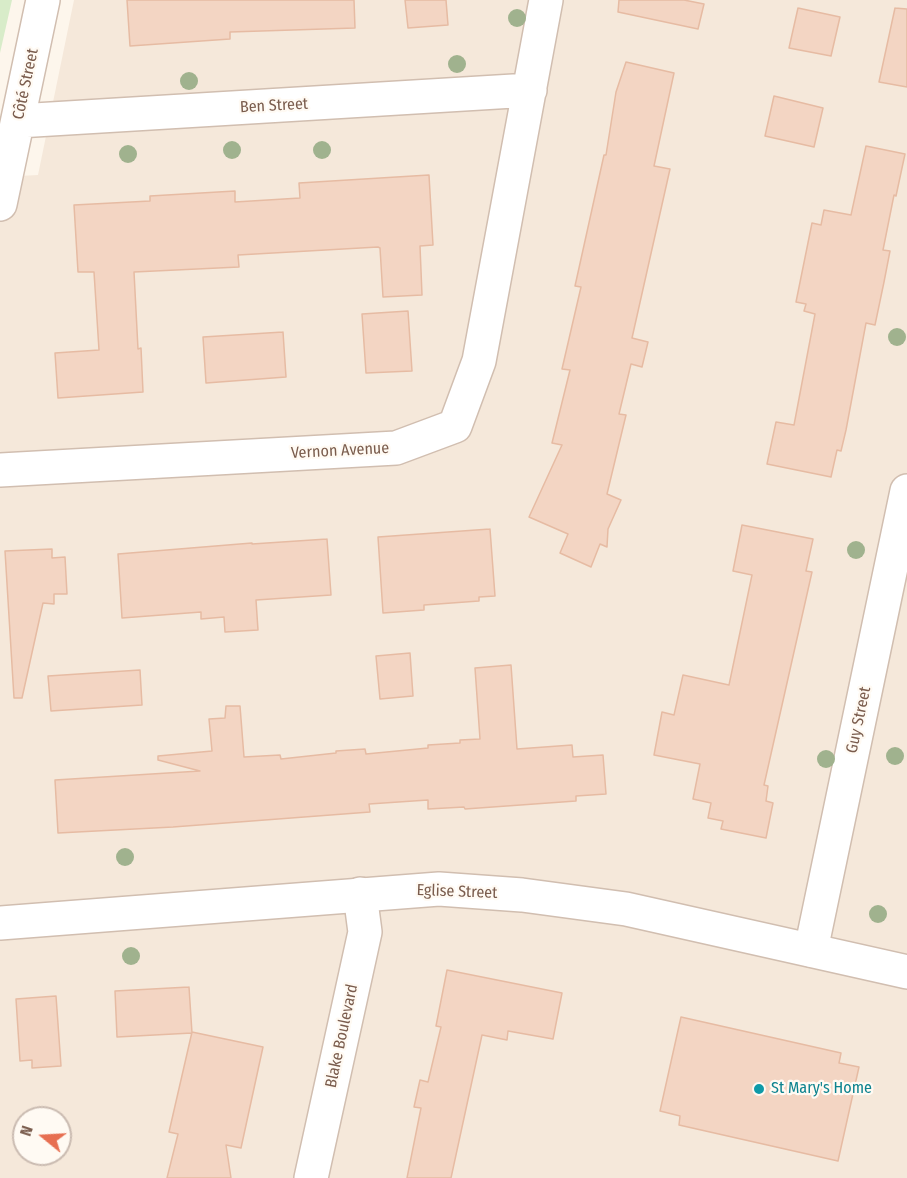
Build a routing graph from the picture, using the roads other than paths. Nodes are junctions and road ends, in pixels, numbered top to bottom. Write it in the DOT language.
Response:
graph roads {
  1 [pos="43,0"];
  2 [pos="546,0"];
  3 [pos="530,90"];
  4 [pos="18,121"];
  5 [pos="0,204"];
  6 [pos="0,470"];
  7 [pos="907,491"];
  8 [pos="360,894"];
  9 [pos="0,923"];
  10 [pos="811,950"];
  11 [pos="907,972"];
  12 [pos="311,1178"];
  1 -- 4 [label="street, Côté Street"];
  2 -- 3 [label="street, Vernon Avenue"];
  3 -- 4 [label="street, Ben Street"];
  3 -- 6 [label="street, Vernon Avenue"];
  4 -- 5 [label="street, Côté Street"];
  7 -- 10 [label="street, Guy Street"];
  8 -- 9 [label="street, Eglise Street"];
  8 -- 10 [label="street, Eglise Street"];
  8 -- 12 [label="street, Blake Boulevard"];
  10 -- 11 [label="street, Eglise Street"];
}
